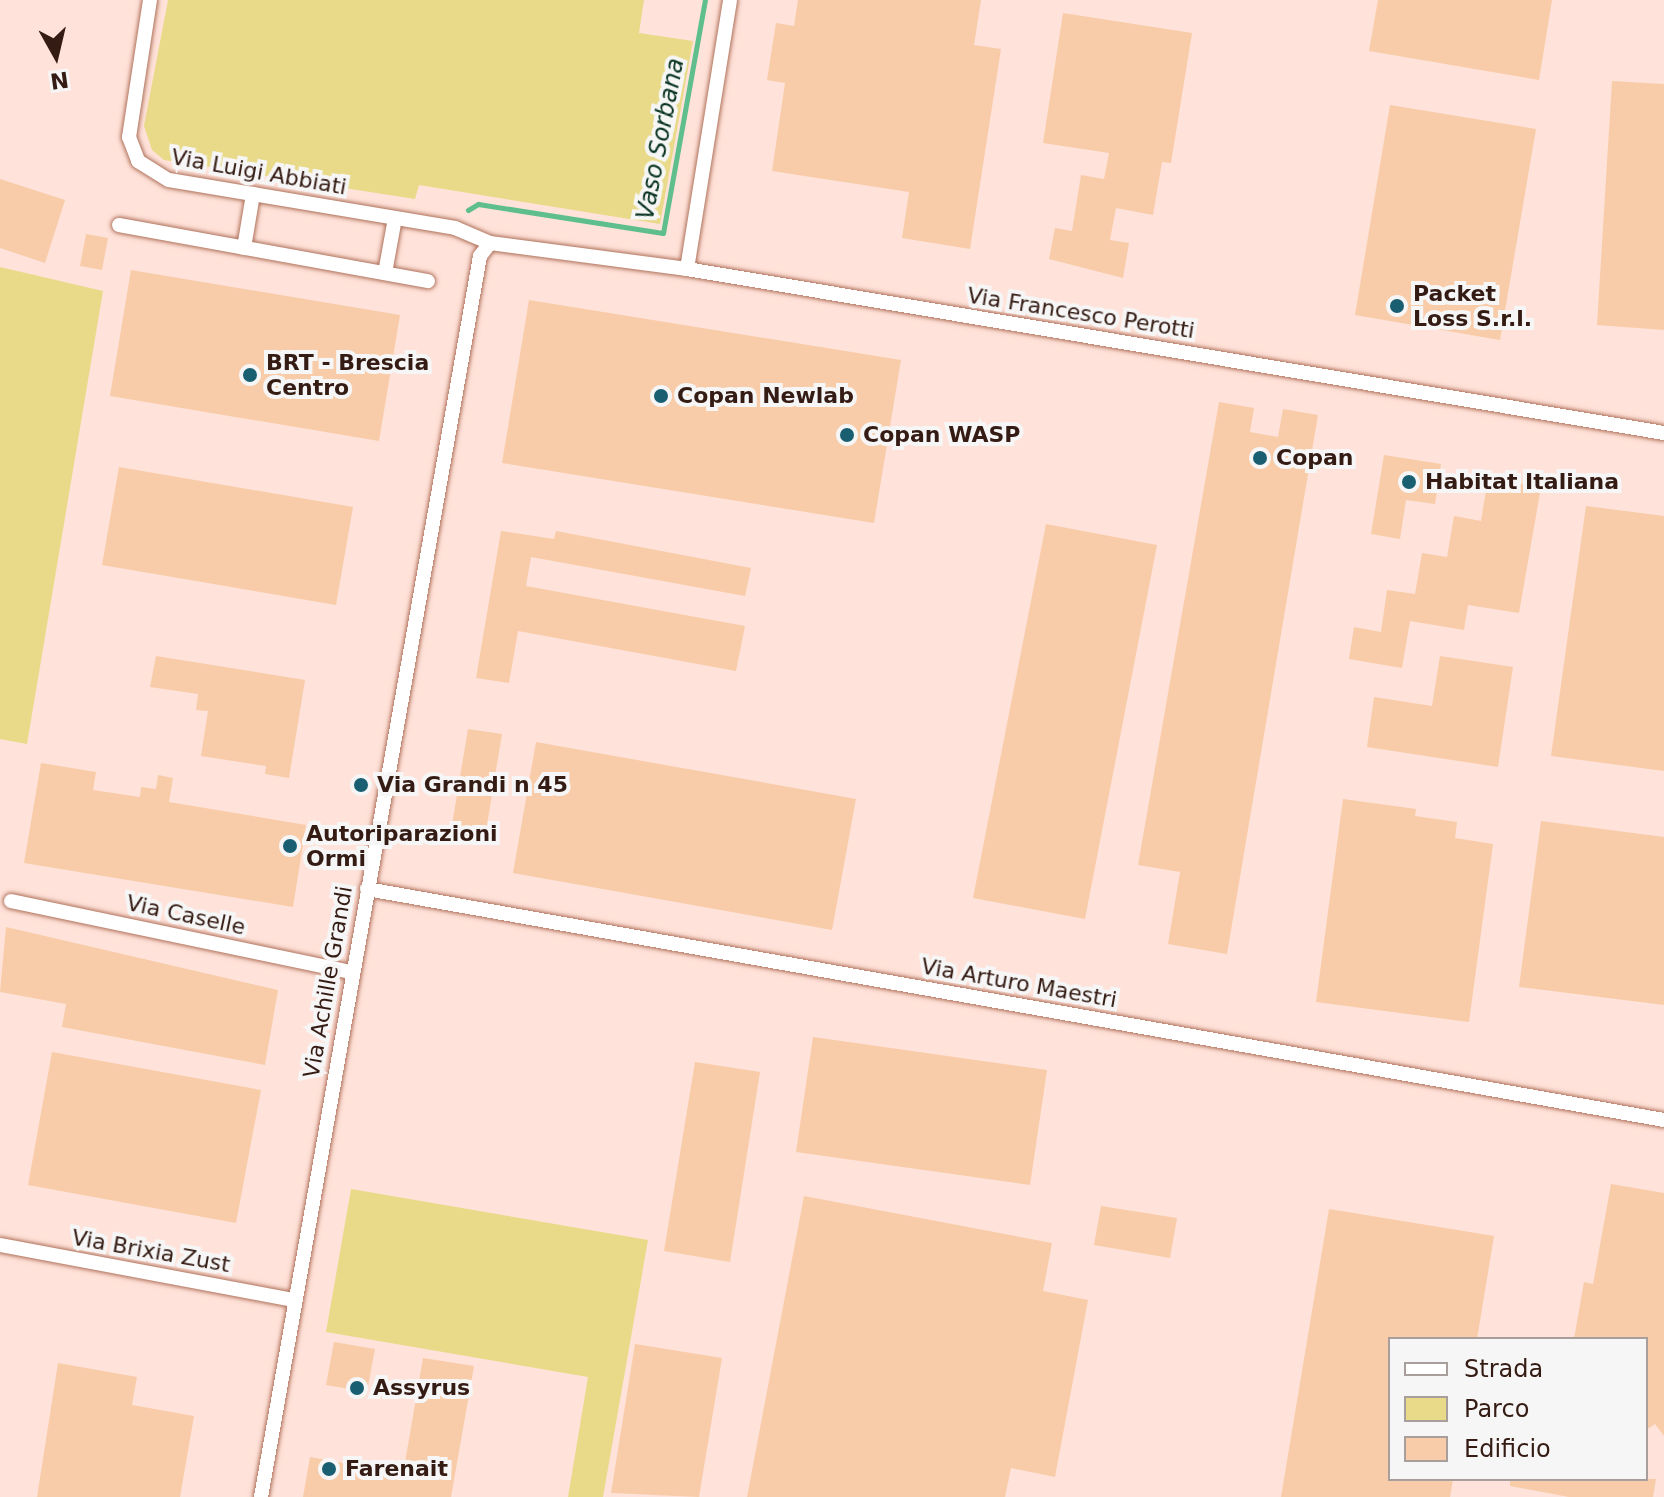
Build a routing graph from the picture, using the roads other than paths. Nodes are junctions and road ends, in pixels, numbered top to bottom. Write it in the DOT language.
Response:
graph roads {
  1 [pos="150,0"];
  2 [pos="730,0"];
  3 [pos="253,194"];
  4 [pos="395,218"];
  5 [pos="119,225"];
  6 [pos="490,243"];
  7 [pos="244,248"];
  8 [pos="687,269"];
  9 [pos="385,273"];
  10 [pos="428,281"];
  11 [pos="1664,433"];
  12 [pos="367,889"];
  13 [pos="11,901"];
  14 [pos="352,972"];
  15 [pos="1664,1120"];
  16 [pos="0,1245"];
  17 [pos="294,1300"];
  18 [pos="261,1497"];
  1 -- 3 [label="street, Via Luigi Abbiati"];
  2 -- 8 [label="street"];
  3 -- 4 [label="street, Via Luigi Abbiati"];
  3 -- 7 [label="street"];
  4 -- 6 [label="street, Via Luigi Abbiati"];
  4 -- 9 [label="street"];
  5 -- 7 [label="street"];
  6 -- 8 [label="street, Via Francesco Perotti"];
  6 -- 12 [label="street, Via Achille Grandi"];
  7 -- 9 [label="street"];
  8 -- 11 [label="street, Via Francesco Perotti"];
  9 -- 10 [label="street"];
  12 -- 14 [label="street, Via Achille Grandi"];
  12 -- 15 [label="street, Via Arturo Maestri"];
  13 -- 14 [label="street, Via Caselle"];
  14 -- 17 [label="street, Via Achille Grandi"];
  16 -- 17 [label="street, Via Brixia Zust"];
  17 -- 18 [label="street, Via Achille Grandi"];
}
